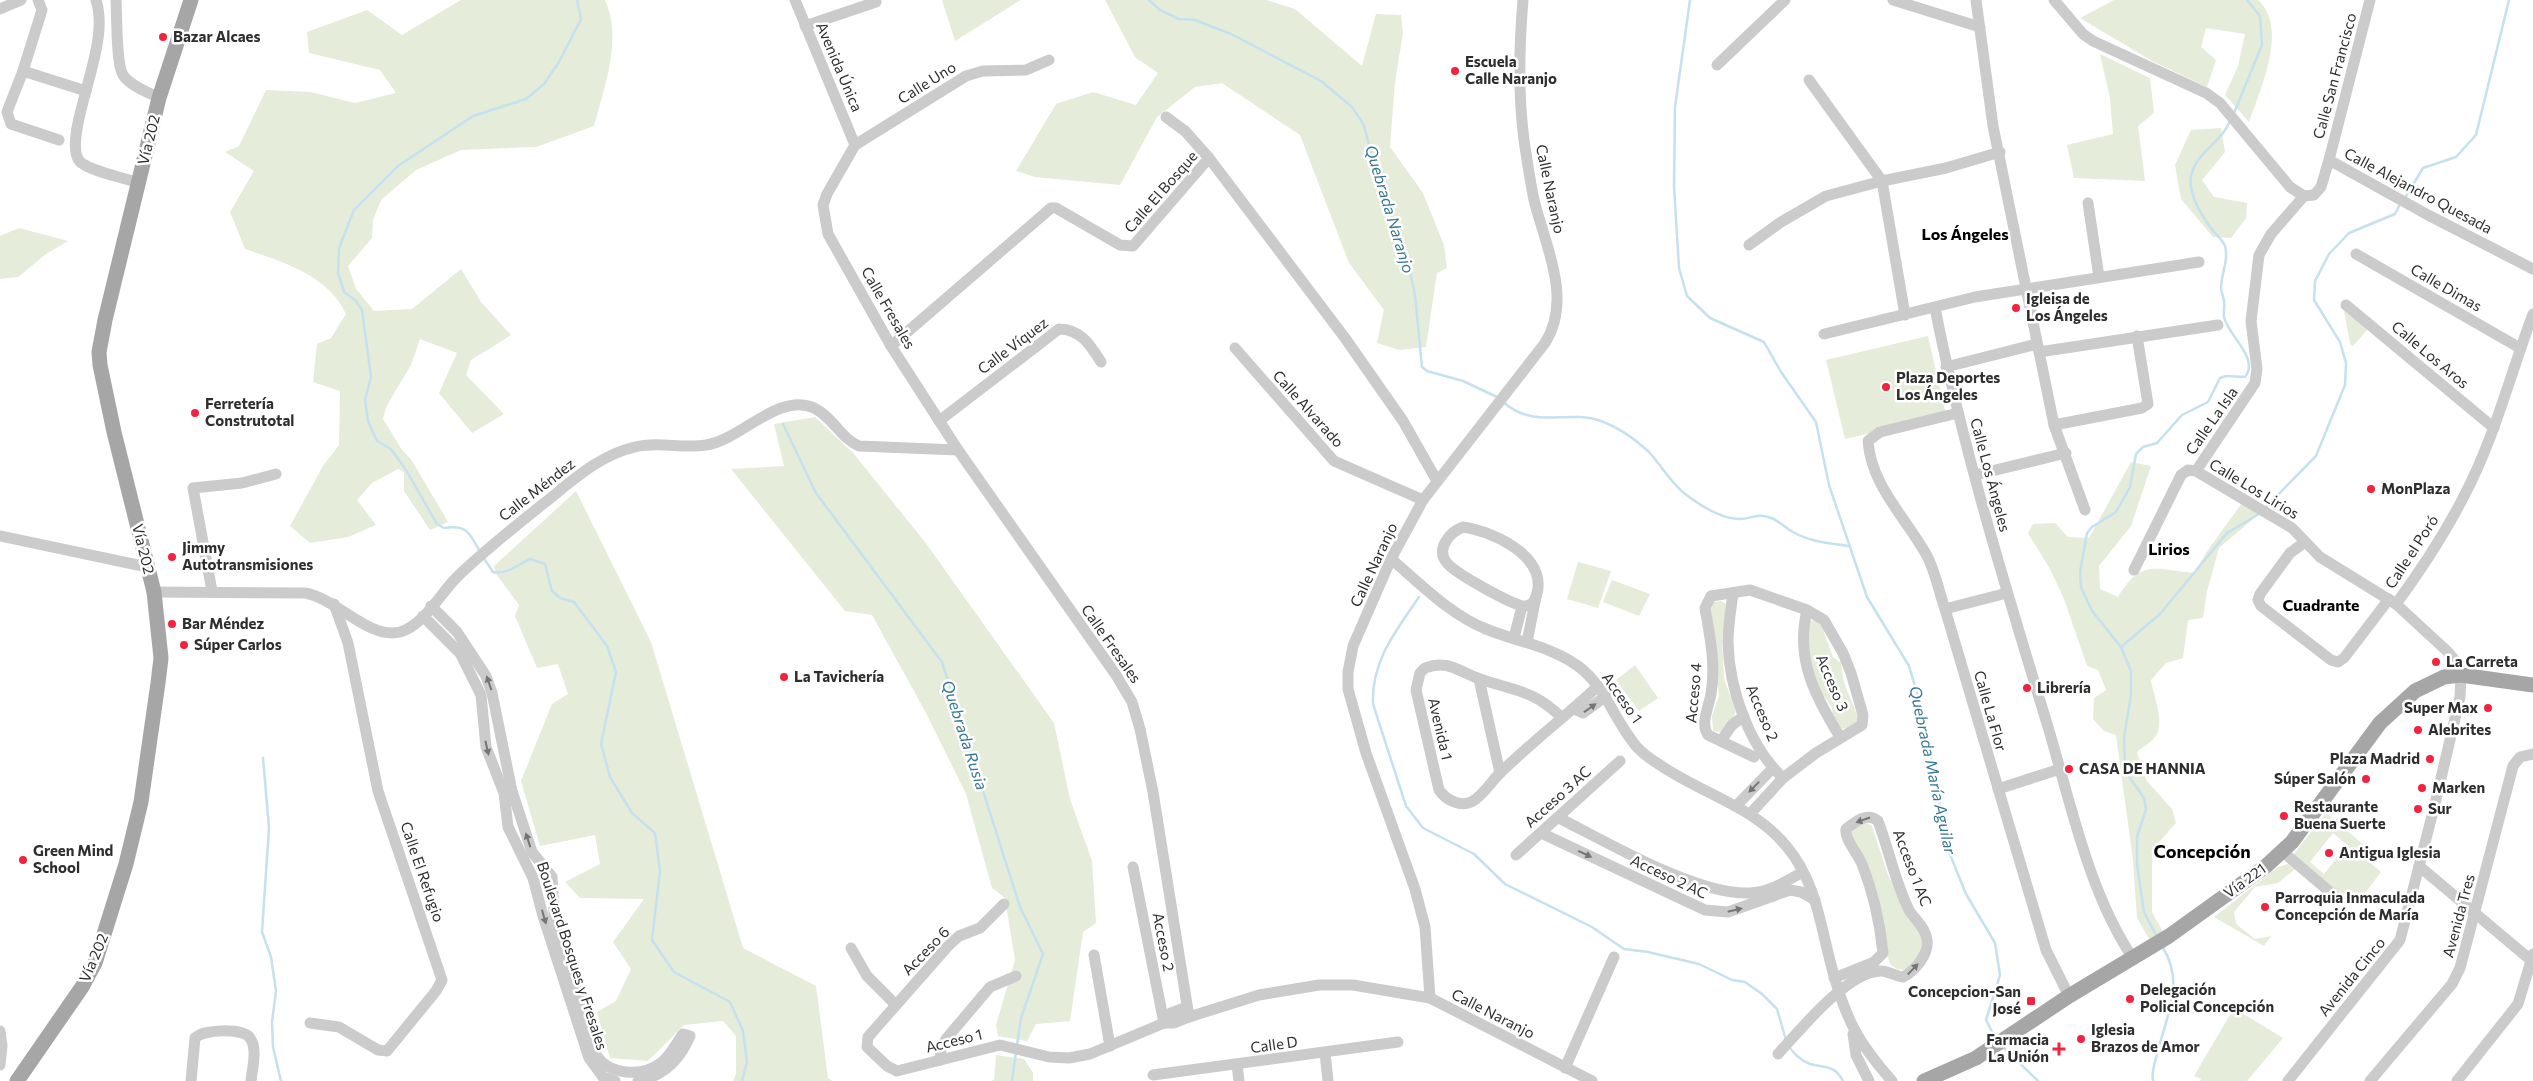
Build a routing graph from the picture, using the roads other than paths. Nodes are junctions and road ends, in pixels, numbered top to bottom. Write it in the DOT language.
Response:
graph roads {
  1 [pos="21,0"];
  2 [pos="38,0"];
  3 [pos="96,0"];
  4 [pos="116,0"];
  5 [pos="191,0"];
  6 [pos="795,0"];
  7 [pos="1523,0"];
  8 [pos="1784,0"];
  9 [pos="1894,0"];
  10 [pos="1976,0"];
  11 [pos="2054,0"];
  12 [pos="2370,0"];
  13 [pos="876,2"];
  14 [pos="0,9"];
  15 [pos="805,26"];
  16 [pos="1980,27"];
  17 [pos="1049,60"];
  18 [pos="1717,65"];
  19 [pos="22,71"];
  20 [pos="1810,80"];
  21 [pos="86,90"];
  22 [pos="159,98"];
  23 [pos="1166,117"];
  24 [pos="59,140"];
  25 [pos="855,145"];
  26 [pos="2000,152"];
  27 [pos="1209,158"];
  28 [pos="2329,160"];
  29 [pos="1882,181"];
  30 [pos="138,183"];
  31 [pos="2304,196"];
  32 [pos="2088,203"];
  33 [pos="1749,245"];
  34 [pos="2356,254"];
  35 [pos="2199,262"];
  36 [pos="2533,269"];
  37 [pos="2099,277"];
  38 [pos="2027,288"];
  39 [pos="2346,305"];
  40 [pos="1934,308"];
  41 [pos="2533,314"];
  42 [pos="1905,315"];
  43 [pos="2218,325"];
  44 [pos="1824,334"];
  45 [pos="2137,336"];
  46 [pos="892,346"];
  47 [pos="1235,348"];
  48 [pos="2038,348"];
  49 [pos="2520,348"];
  50 [pos="1102,362"];
  51 [pos="1946,367"];
  52 [pos="1958,413"];
  53 [pos="939,420"];
  54 [pos="2054,425"];
  55 [pos="2494,428"];
  56 [pos="958,450"];
  57 [pos="2066,453"];
  58 [pos="2196,471"];
  59 [pos="276,474"];
  60 [pos="1975,475"];
  61 [pos="1437,481"];
  62 [pos="1423,500"];
  63 [pos="2085,510"];
  64 [pos="0,536"];
  65 [pos="2305,542"];
  66 [pos="1391,559"];
  67 [pos="147,567"];
  68 [pos="2134,570"];
  69 [pos="212,591"];
  70 [pos="154,592"];
  71 [pos="1733,593"];
  72 [pos="2007,593"];
  73 [pos="1537,596"];
  74 [pos="2393,601"];
  75 [pos="334,604"];
  76 [pos="431,606"];
  77 [pos="1522,606"];
  78 [pos="1945,609"];
  79 [pos="1807,610"];
  80 [pos="423,616"];
  81 [pos="1514,638"];
  82 [pos="1527,642"];
  83 [pos="2461,675"];
  84 [pos="1479,679"];
  85 [pos="2533,685"];
  86 [pos="1598,686"];
  87 [pos="1606,696"];
  88 [pos="1574,709"];
  89 [pos="1744,716"];
  90 [pos="1562,718"];
  91 [pos="1840,737"];
  92 [pos="1721,741"];
  93 [pos="2533,754"];
  94 [pos="1754,757"];
  95 [pos="1620,761"];
  96 [pos="1773,768"];
  97 [pos="2060,769"];
  98 [pos="1500,773"];
  99 [pos="1783,778"];
  100 [pos="1998,789"];
  101 [pos="1736,806"];
  102 [pos="1750,814"];
  103 [pos="1559,818"];
  104 [pos="1541,833"];
  105 [pos="1615,846"];
  106 [pos="2283,852"];
  107 [pos="1516,855"];
  108 [pos="1605,863"];
  109 [pos="2419,866"];
  110 [pos="1133,867"];
  111 [pos="1803,872"];
  112 [pos="1678,876"];
  113 [pos="1669,894"];
  114 [pos="1752,898"];
  115 [pos="2337,898"];
  116 [pos="1816,901"];
  117 [pos="1004,904"];
  118 [pos="2475,913"];
  119 [pos="851,948"];
  120 [pos="1094,955"];
  121 [pos="1614,957"];
  122 [pos="2132,957"];
  123 [pos="2532,958"];
  124 [pos="1016,976"];
  125 [pos="1834,978"];
  126 [pos="1839,991"];
  127 [pos="2069,996"];
  128 [pos="1430,998"];
  129 [pos="896,1004"];
  130 [pos="1188,1012"];
  131 [pos="310,1023"];
  132 [pos="1164,1023"];
  133 [pos="1852,1028"];
  134 [pos="0,1031"];
  135 [pos="1398,1042"];
  136 [pos="1110,1046"];
  137 [pos="1325,1053"];
  138 [pos="1778,1054"];
  139 [pos="940,1060"];
  140 [pos="0,1064"];
  141 [pos="1237,1065"];
  142 [pos="1565,1068"];
  143 [pos="1153,1075"];
  144 [pos="17,1081"];
  145 [pos="191,1081"];
  146 [pos="251,1081"];
  147 [pos="616,1081"];
  148 [pos="638,1081"];
  149 [pos="1239,1081"];
  150 [pos="1328,1081"];
  151 [pos="1592,1081"];
  152 [pos="1869,1081"];
  153 [pos="1892,1081"];
  154 [pos="1926,1081"];
  155 [pos="2288,1081"];
  156 [pos="2370,1081"];
  157 [pos="2457,1081"];
  1 -- 14 [label="street"];
  2 -- 19 [label="street"];
  3 -- 21 [label="street"];
  4 -- 22 [label="street"];
  5 -- 22 [label="main road, Vía 202"];
  6 -- 15 [label="street, Avenida Única"];
  7 -- 61 [label="street, Calle Naranjo"];
  8 -- 18 [label="street"];
  9 -- 16 [label="street"];
  10 -- 16 [label="street"];
  11 -- 31 [label="street"];
  12 -- 28 [label="street, Calle San Francisco"];
  13 -- 15 [label="street"];
  15 -- 25 [label="street, Avenida Única"];
  16 -- 26 [label="street"];
  17 -- 25 [label="street, Calle Uno"];
  19 -- 21 [label="street"];
  19 -- 24 [label="street"];
  20 -- 29 [label="street"];
  21 -- 30 [label="street"];
  22 -- 30 [label="main road, Vía 202"];
  23 -- 27 [label="street"];
  25 -- 46 [label="street, Calle Fresales"];
  26 -- 29 [label="street"];
  26 -- 38 [label="street"];
  27 -- 46 [label="street, Calle El Bosque"];
  27 -- 61 [label="street, Calle El Bosque"];
  28 -- 31 [label="street, Calle Alejandro Quesada"];
  28 -- 36 [label="street, Calle Alejandro Quesada"];
  29 -- 33 [label="street"];
  29 -- 42 [label="street"];
  30 -- 67 [label="main road, Vía 202"];
  31 -- 58 [label="street, Calle La Isla"];
  32 -- 37 [label="street"];
  34 -- 49 [label="street, Calle Dimas"];
  35 -- 37 [label="street"];
  37 -- 38 [label="street"];
  38 -- 40 [label="street"];
  38 -- 48 [label="street"];
  39 -- 55 [label="street, Calle Los Aros"];
  40 -- 42 [label="street"];
  40 -- 51 [label="street, Calle Los Ángeles"];
  41 -- 49 [label="street, Calle el Poró"];
  42 -- 44 [label="street"];
  43 -- 45 [label="street"];
  45 -- 48 [label="street"];
  45 -- 54 [label="street"];
  46 -- 53 [label="street, Calle Fresales"];
  47 -- 62 [label="street, Calle Alvarado"];
  48 -- 51 [label="street"];
  48 -- 54 [label="street"];
  49 -- 55 [label="street, Calle el Poró"];
  50 -- 53 [label="street, Calle Víquez"];
  51 -- 52 [label="street, Calle Los Ángeles"];
  52 -- 60 [label="street, Calle Los Ángeles"];
  52 -- 78 [label="street, Calle La Flor"];
  53 -- 56 [label="street, Calle Fresales"];
  54 -- 57 [label="street"];
  55 -- 74 [label="street, Calle el Poró"];
  56 -- 76 [label="street, Calle Méndez"];
  56 -- 130 [label="street, Calle Fresales"];
  57 -- 60 [label="street"];
  57 -- 63 [label="street"];
  58 -- 65 [label="street, Calle Los Lirios"];
  58 -- 68 [label="street, Calle Los Lirios"];
  59 -- 69 [label="street"];
  60 -- 72 [label="street, Calle Los Ángeles"];
  61 -- 62 [label="street, Calle Naranjo"];
  62 -- 66 [label="street, Calle Naranjo"];
  64 -- 67 [label="street"];
  65 -- 74 [label="street, Calle Los Lirios"];
  65 -- 74 [label="street"];
  66 -- 81 [label="street, Acceso 1"];
  66 -- 128 [label="street, Calle Naranjo"];
  67 -- 70 [label="main road, Vía 202"];
  69 -- 70 [label="street, Calle Méndez"];
  69 -- 75 [label="street, Calle Méndez"];
  70 -- 144 [label="main road, Vía 202"];
  71 -- 79 [label="street"];
  71 -- 89 [label="street, Acceso 2"];
  71 -- 92 [label="street, Acceso 4"];
  72 -- 78 [label="street"];
  72 -- 97 [label="street, Calle Los Ángeles"];
  73 -- 77 [label="street"];
  73 -- 77 [label="street"];
  73 -- 82 [label="street"];
  74 -- 83 [label="street, Calle el Poró"];
  75 -- 80 [label="street, Calle Méndez"];
  75 -- 131 [label="street, Calle El Refugio"];
  76 -- 80 [label="street, Calle Méndez"];
  148 -- 76 [label="street, Boulevard Bosques y Fresales, one-way"];
  77 -- 81 [label="street"];
  78 -- 100 [label="street, Calle La Flor"];
  79 -- 91 [label="street, Acceso 3"];
  79 -- 91 [label="street"];
  80 -- 147 [label="street, Boulevard Bosques y Fresales, one-way"];
  81 -- 82 [label="street, Acceso 1"];
  82 -- 86 [label="street, Acceso 1"];
  83 -- 85 [label="main road, Vía 221"];
  83 -- 106 [label="main road, Vía 221"];
  83 -- 109 [label="street, Avenida Cinco"];
  84 -- 90 [label="street, Avenida 1"];
  84 -- 98 [label="street"];
  84 -- 98 [label="street, Avenida 1"];
  86 -- 87 [label="street, Acceso 1"];
  86 -- 88 [label="street, Avenida 1"];
  88 -- 87 [label="street, Avenida 1, one-way"];
  87 -- 101 [label="street, Acceso 1"];
  88 -- 90 [label="street, Avenida 1"];
  89 -- 92 [label="street"];
  89 -- 96 [label="street, Acceso 2"];
  90 -- 98 [label="street, Avenida 1"];
  91 -- 99 [label="street"];
  92 -- 94 [label="street, Acceso 4"];
  93 -- 118 [label="street, Avenida Tres"];
  95 -- 103 [label="street, Acceso 3 AC"];
  96 -- 99 [label="street, Acceso 2"];
  96 -- 101 [label="street, one-way"];
  97 -- 100 [label="street"];
  97 -- 122 [label="street, Calle Los Ángeles"];
  99 -- 102 [label="street"];
  100 -- 127 [label="street, Calle La Flor"];
  101 -- 102 [label="street, Acceso 1"];
  102 -- 111 [label="street, Acceso 1"];
  103 -- 104 [label="street, Acceso 3 AC"];
  103 -- 105 [label="street, Acceso 2 AC"];
  104 -- 107 [label="street, Acceso 3 AC"];
  104 -- 108 [label="street, Acceso 2 AC, one-way"];
  105 -- 108 [label="street"];
  105 -- 112 [label="street, Acceso 2 AC"];
  106 -- 115 [label="street"];
  106 -- 122 [label="main road, Vía 221"];
  108 -- 113 [label="street, Acceso 2 AC"];
  109 -- 118 [label="street"];
  109 -- 155 [label="street, Avenida Cinco"];
  110 -- 132 [label="street, Acceso 2"];
  111 -- 114 [label="street, Acceso 2 AC"];
  111 -- 116 [label="street, Acceso 1"];
  112 -- 113 [label="street"];
  112 -- 114 [label="street, Acceso 2 AC"];
  113 -- 114 [label="street, Acceso 2 AC, one-way"];
  114 -- 116 [label="street, Acceso 2 AC"];
  116 -- 125 [label="street, Acceso 1"];
  117 -- 129 [label="street, Acceso 6"];
  118 -- 123 [label="street"];
  118 -- 156 [label="street, Avenida Tres"];
  119 -- 129 [label="street"];
  120 -- 136 [label="street"];
  121 -- 142 [label="street"];
  122 -- 127 [label="main road, Vía 221"];
  123 -- 157 [label="street"];
  124 -- 139 [label="street"];
  125 -- 126 [label="street, Acceso 1"];
  126 -- 125 [label="street, Acceso 1 AC, one-way"];
  126 -- 133 [label="street, Acceso 1"];
  126 -- 138 [label="street"];
  127 -- 154 [label="main road, Vía 221"];
  128 -- 130 [label="street"];
  128 -- 142 [label="street, Calle Naranjo"];
  129 -- 139 [label="street, Acceso 1"];
  130 -- 132 [label="street, Acceso 1"];
  132 -- 136 [label="street, Acceso 1"];
  133 -- 152 [label="street, Acceso 1"];
  133 -- 153 [label="street, Acceso 1"];
  134 -- 140 [label="street"];
  135 -- 137 [label="street, Calle D"];
  136 -- 139 [label="street, Acceso 1"];
  137 -- 141 [label="street, Calle D"];
  137 -- 150 [label="street"];
  141 -- 143 [label="street, Calle D"];
  141 -- 149 [label="street"];
  142 -- 151 [label="street, Calle Naranjo"];
  145 -- 146 [label="street"];
}
